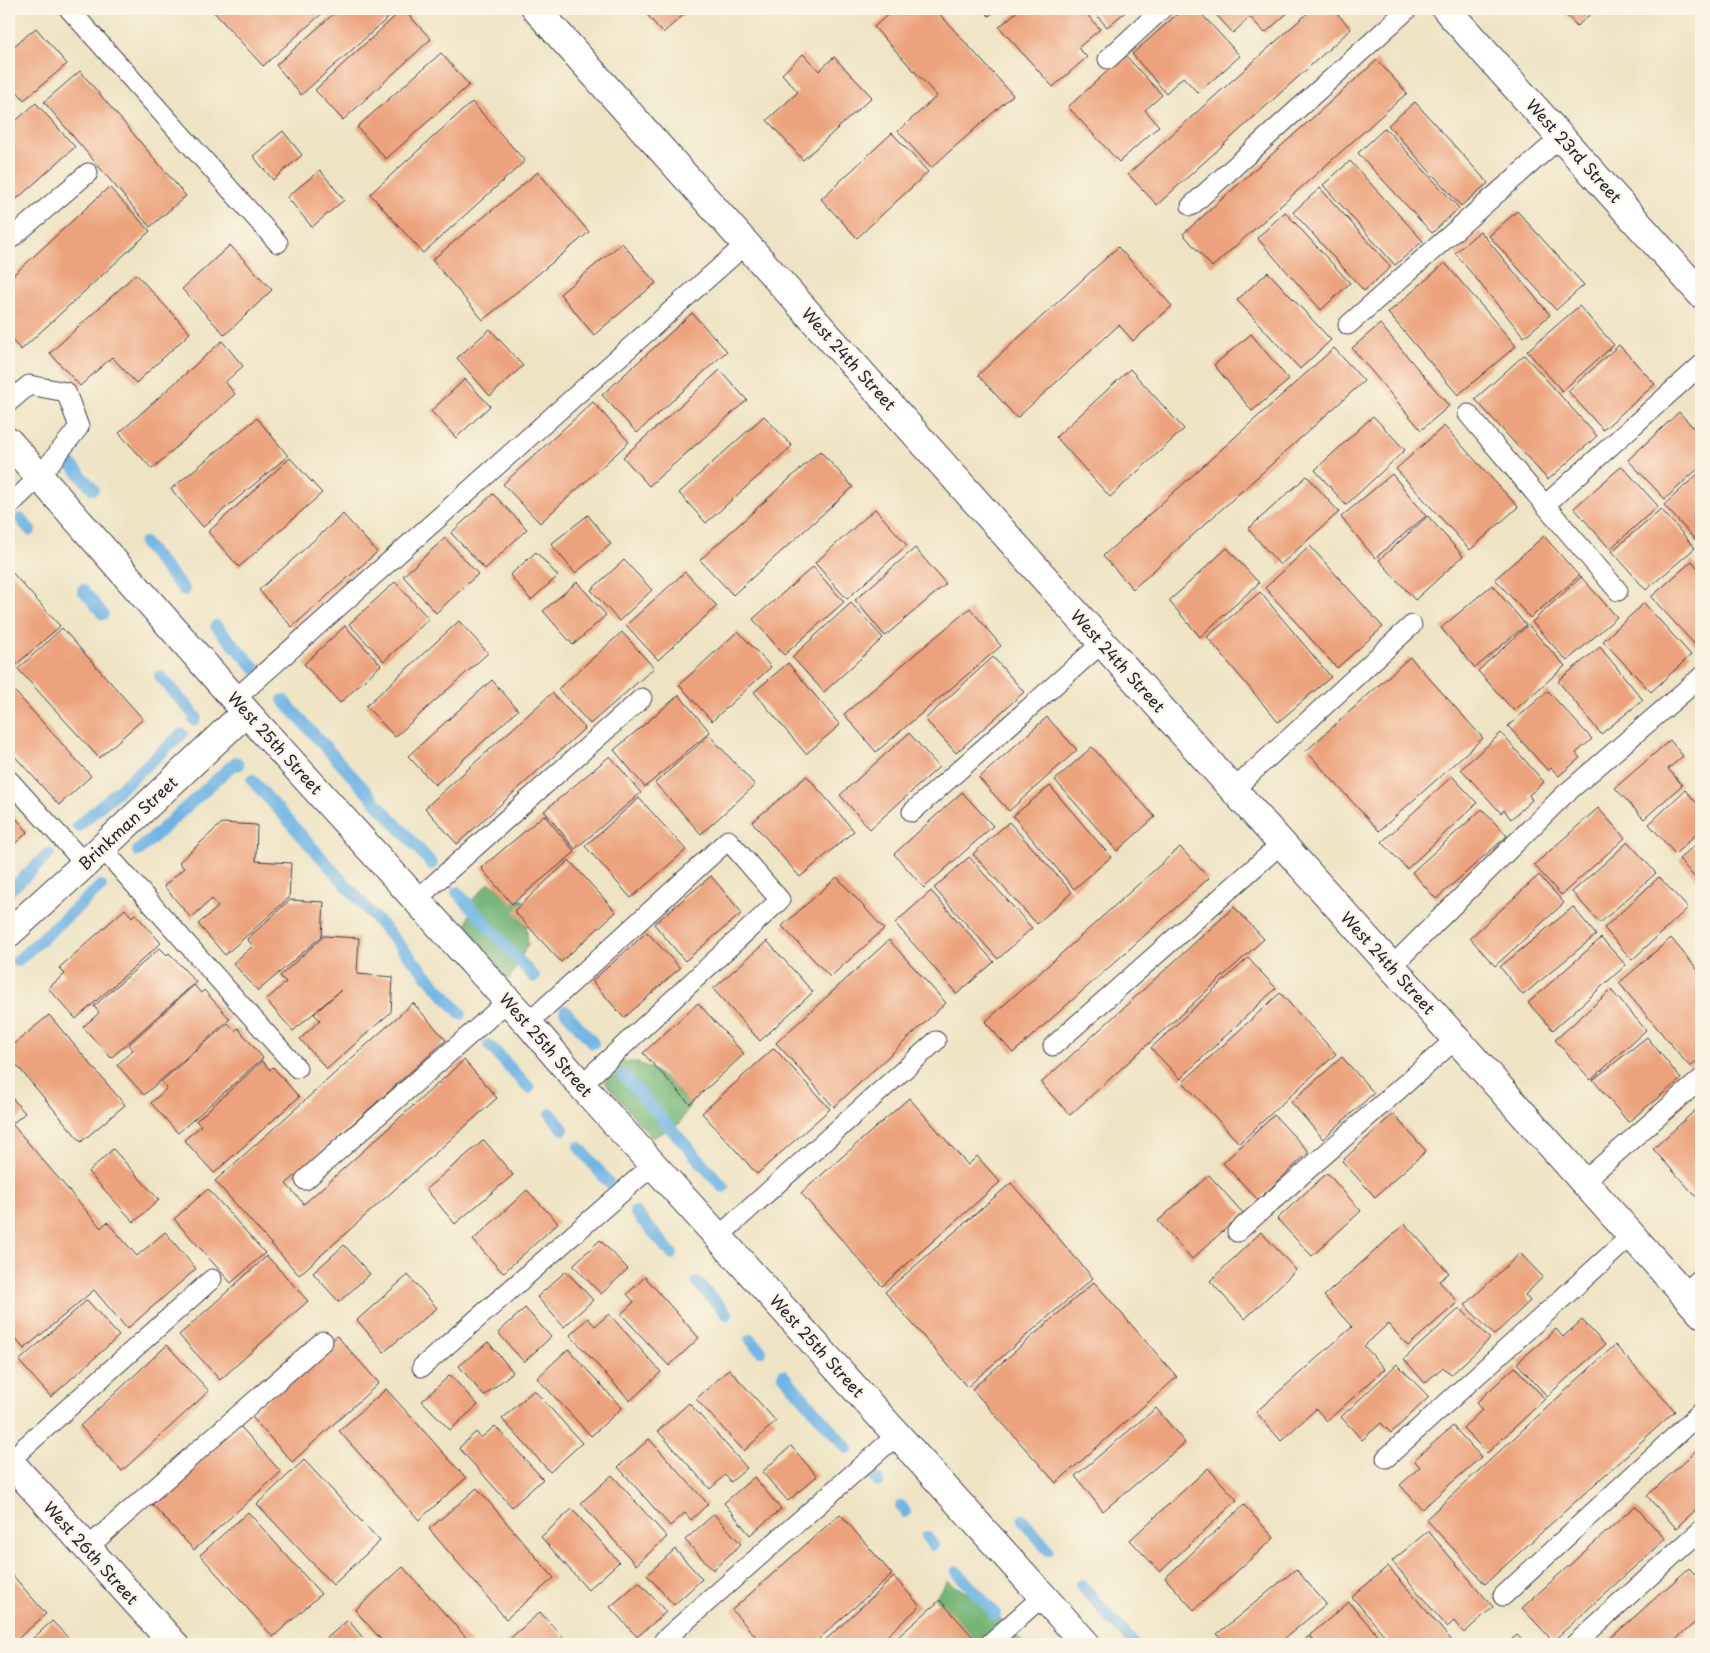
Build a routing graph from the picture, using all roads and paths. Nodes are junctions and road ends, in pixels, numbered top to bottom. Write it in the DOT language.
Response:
graph roads {
  1 [pos="69,9"];
  2 [pos="536,9"];
  3 [pos="1162,9"];
  4 [pos="1408,9"];
  5 [pos="1446,9"];
  6 [pos="1108,59"];
  7 [pos="1561,136"];
  8 [pos="88,173"];
  9 [pos="1190,206"];
  10 [pos="9,240"];
  11 [pos="278,243"];
  12 [pos="746,244"];
  13 [pos="1701,294"];
  14 [pos="1348,325"];
  15 [pos="1701,365"];
  16 [pos="9,402"];
  17 [pos="1468,414"];
  18 [pos="9,442"];
  19 [pos="39,477"];
  20 [pos="1545,505"];
  21 [pos="9,506"];
  22 [pos="1618,591"];
  23 [pos="1412,625"];
  24 [pos="1102,643"];
  25 [pos="1701,676"];
  26 [pos="642,698"];
  27 [pos="241,705"];
  28 [pos="9,780"];
  29 [pos="1233,790"];
  30 [pos="912,812"];
  31 [pos="1281,844"];
  32 [pos="93,856"];
  33 [pos="416,900"];
  34 [pos="9,933"];
  35 [pos="1391,967"];
  36 [pos="508,1001"];
  37 [pos="528,1023"];
  38 [pos="1456,1039"];
  39 [pos="936,1040"];
  40 [pos="1053,1046"];
  41 [pos="297,1068"];
  42 [pos="1701,1079"];
  43 [pos="581,1085"];
  44 [pos="653,1165"];
  45 [pos="305,1180"];
  46 [pos="1584,1181"];
  47 [pos="1237,1232"];
  48 [pos="1632,1235"];
  49 [pos="718,1237"];
  50 [pos="212,1279"];
  51 [pos="1696,1294"];
  52 [pos="323,1341"];
  53 [pos="422,1368"];
  54 [pos="1701,1412"];
  55 [pos="897,1435"];
  56 [pos="1386,1458"];
  57 [pos="9,1461"];
  58 [pos="1701,1530"];
  59 [pos="87,1548"];
  60 [pos="1043,1596"];
  61 [pos="1503,1596"];
  62 [pos="664,1640"];
  63 [pos="174,1644"];
  64 [pos="989,1644"];
  65 [pos="1086,1644"];
  66 [pos="1575,1644"];
  1 -- 11 [label="lane"];
  2 -- 12 [label="street, West 24th Street"];
  3 -- 6 [label="lane"];
  4 -- 9 [label="lane"];
  5 -- 7 [label="street, West 23rd Street"];
  7 -- 13 [label="street, West 23rd Street"];
  7 -- 14 [label="lane"];
  8 -- 10 [label="lane"];
  12 -- 24 [label="street, West 24th Street"];
  12 -- 27 [label="lane"];
  15 -- 20 [label="lane"];
  16 -- 19 [label="lane"];
  17 -- 20 [label="lane"];
  18 -- 19 [label="street, West 25th Street"];
  19 -- 21 [label="lane"];
  19 -- 27 [label="street, West 25th Street"];
  20 -- 22 [label="lane"];
  23 -- 29 [label="lane"];
  24 -- 29 [label="street, West 24th Street"];
  24 -- 30 [label="lane"];
  25 -- 35 [label="lane"];
  26 -- 33 [label="lane"];
  27 -- 32 [label="street, Brinkman Street"];
  27 -- 33 [label="street, West 25th Street"];
  28 -- 32 [label="lane"];
  29 -- 31 [label="street, West 24th Street"];
  31 -- 35 [label="street, West 24th Street"];
  31 -- 40 [label="lane"];
  32 -- 34 [label="street, Brinkman Street"];
  32 -- 41 [label="lane"];
  33 -- 36 [label="street, West 25th Street"];
  35 -- 38 [label="street, West 24th Street"];
  36 -- 37 [label="street, West 25th Street"];
  36 -- 45 [label="lane"];
  37 -- 43 [label="street, West 25th Street"];
  37 -- 43 [label="lane"];
  38 -- 46 [label="street, West 24th Street"];
  38 -- 47 [label="lane"];
  39 -- 49 [label="lane"];
  42 -- 46 [label="lane"];
  43 -- 44 [label="street, West 25th Street"];
  44 -- 49 [label="street, West 25th Street"];
  44 -- 53 [label="lane"];
  46 -- 48 [label="street, West 24th Street"];
  48 -- 51 [label="street, West 24th Street"];
  48 -- 56 [label="lane"];
  49 -- 55 [label="street, West 25th Street"];
  50 -- 57 [label="lane"];
  52 -- 59 [label="lane"];
  54 -- 61 [label="lane"];
  55 -- 60 [label="street, West 25th Street"];
  55 -- 62 [label="lane"];
  57 -- 59 [label="street, West 26th Street"];
  58 -- 66 [label="lane"];
  59 -- 63 [label="street, West 26th Street"];
  60 -- 64 [label="lane"];
  60 -- 65 [label="street, West 25th Street"];
}
